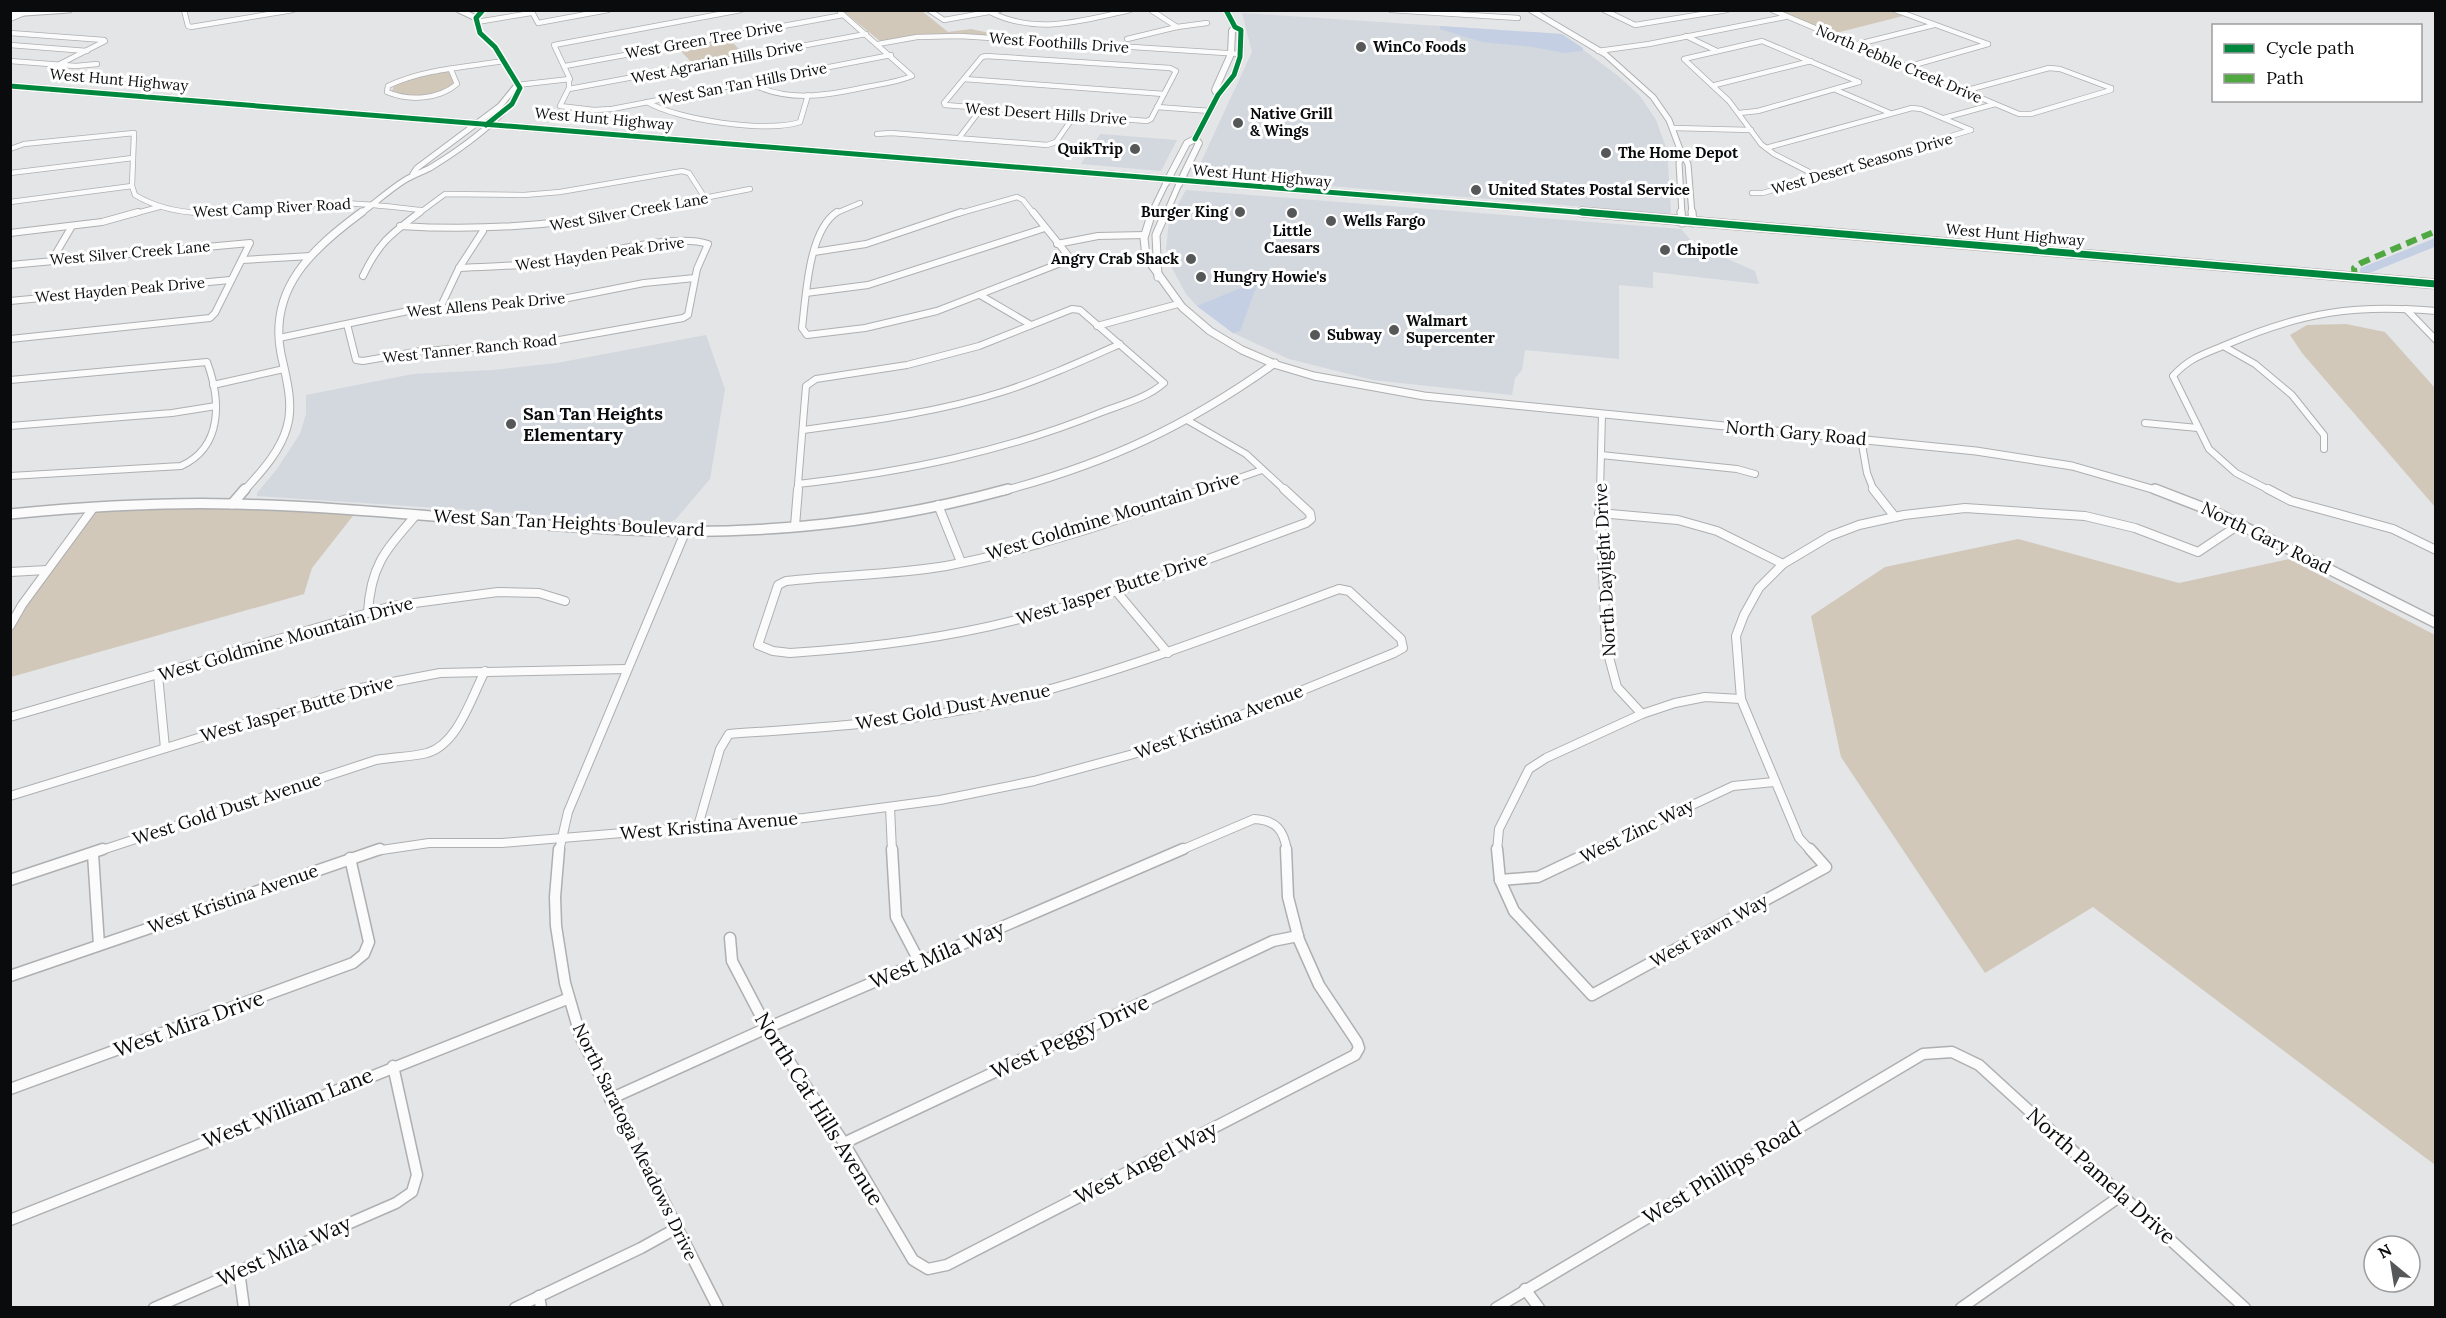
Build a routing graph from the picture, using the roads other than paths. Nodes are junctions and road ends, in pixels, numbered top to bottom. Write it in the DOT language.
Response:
graph roads {
  1 [pos="69,10"];
  2 [pos="184,10"];
  3 [pos="293,10"];
  4 [pos="459,10"];
  5 [pos="483,10"];
  6 [pos="608,10"];
  7 [pos="741,10"];
  8 [pos="838,10"];
  9 [pos="929,10"];
  10 [pos="1000,10"];
  11 [pos="1130,10"];
  12 [pos="1151,10"];
  13 [pos="1226,10"];
  14 [pos="1391,10"];
  15 [pos="1478,10"];
  16 [pos="1531,10"];
  17 [pos="1604,10"];
  18 [pos="1727,10"];
  19 [pos="1772,10"];
  20 [pos="1895,10"];
  21 [pos="531,12"];
  22 [pos="990,12"];
  23 [pos="10,14"];
  24 [pos="22,14"];
  25 [pos="843,15"];
  26 [pos="1483,16"];
  27 [pos="1787,17"];
  28 [pos="1518,18"];
  29 [pos="10,19"];
  30 [pos="477,20"];
  31 [pos="1207,23"];
  32 [pos="1028,24"];
  33 [pos="1936,25"];
  34 [pos="1177,27"];
  35 [pos="1235,27"];
  36 [pos="10,33"];
  37 [pos="866,34"];
  38 [pos="1686,36"];
  39 [pos="1127,39"];
  40 [pos="1016,40"];
  41 [pos="878,44"];
  42 [pos="10,45"];
  43 [pos="1082,45"];
  44 [pos="1854,45"];
  45 [pos="87,51"];
  46 [pos="1598,51"];
  47 [pos="1717,51"];
  48 [pos="1232,53"];
  49 [pos="1241,54"];
  50 [pos="891,55"];
  51 [pos="10,61"];
  52 [pos="504,61"];
  53 [pos="1071,61"];
  54 [pos="1811,61"];
  55 [pos="98,64"];
  56 [pos="59,65"];
  57 [pos="565,66"];
  58 [pos="1907,67"];
  59 [pos="451,70"];
  60 [pos="570,79"];
  61 [pos="964,79"];
  62 [pos="748,82"];
  63 [pos="517,85"];
  64 [pos="1715,85"];
  65 [pos="10,86"];
  66 [pos="568,89"];
  67 [pos="1836,90"];
  68 [pos="1964,91"];
  69 [pos="1164,94"];
  70 [pos="808,95"];
  71 [pos="1218,95"];
  72 [pos="648,102"];
  73 [pos="1995,104"];
  74 [pos="1157,107"];
  75 [pos="981,109"];
  76 [pos="1210,111"];
  77 [pos="1739,113"];
  78 [pos="1890,113"];
  79 [pos="1074,116"];
  80 [pos="1944,118"];
  81 [pos="486,125"];
  82 [pos="477,127"];
  83 [pos="1674,128"];
  84 [pos="1751,130"];
  85 [pos="878,134"];
  86 [pos="958,138"];
  87 [pos="1196,139"];
  88 [pos="1185,146"];
  89 [pos="12,148"];
  90 [pos="1766,148"];
  91 [pos="1194,154"];
  92 [pos="1682,157"];
  93 [pos="133,158"];
  94 [pos="10,173"];
  95 [pos="412,176"];
  96 [pos="1819,177"];
  97 [pos="1167,180"];
  98 [pos="1180,182"];
  99 [pos="132,186"];
  100 [pos="750,189"];
  101 [pos="1752,193"];
  102 [pos="705,198"];
  103 [pos="10,202"];
  104 [pos="860,202"];
  105 [pos="372,205"];
  106 [pos="159,207"];
  107 [pos="421,210"];
  108 [pos="1682,223"];
  109 [pos="1693,223"];
  110 [pos="72,226"];
  111 [pos="400,226"];
  112 [pos="1045,228"];
  113 [pos="483,231"];
  114 [pos="10,233"];
  115 [pos="1145,235"];
  116 [pos="1057,244"];
  117 [pos="814,252"];
  118 [pos="311,256"];
  119 [pos="52,260"];
  120 [pos="242,260"];
  121 [pos="10,265"];
  122 [pos="459,268"];
  123 [pos="363,276"];
  124 [pos="1158,277"];
  125 [pos="695,278"];
  126 [pos="230,280"];
  127 [pos="2436,284"];
  128 [pos="806,293"];
  129 [pos="980,295"];
  130 [pos="10,301"];
  131 [pos="1178,304"];
  132 [pos="440,308"];
  133 [pos="2406,309"];
  134 [pos="2436,311"];
  135 [pos="347,324"];
  136 [pos="1031,326"];
  137 [pos="1097,326"];
  138 [pos="279,338"];
  139 [pos="10,339"];
  140 [pos="2436,340"];
  141 [pos="1119,344"];
  142 [pos="2225,347"];
  143 [pos="1275,363"];
  144 [pos="285,369"];
  145 [pos="10,380"];
  146 [pos="213,385"];
  147 [pos="216,406"];
  148 [pos="1602,414"];
  149 [pos="1187,420"];
  150 [pos="2145,423"];
  151 [pos="10,426"];
  152 [pos="2198,428"];
  153 [pos="803,430"];
  154 [pos="1861,439"];
  155 [pos="2324,449"];
  156 [pos="1600,455"];
  157 [pos="1262,470"];
  158 [pos="1755,474"];
  159 [pos="10,476"];
  160 [pos="798,484"];
  161 [pos="232,504"];
  162 [pos="938,505"];
  163 [pos="94,507"];
  164 [pos="1599,513"];
  165 [pos="10,514"];
  166 [pos="416,515"];
  167 [pos="1895,517"];
  168 [pos="2241,524"];
  169 [pos="795,526"];
  170 [pos="686,530"];
  171 [pos="2436,550"];
  172 [pos="961,562"];
  173 [pos="1783,564"];
  174 [pos="47,570"];
  175 [pos="10,572"];
  176 [pos="1339,589"];
  177 [pos="1116,591"];
  178 [pos="565,601"];
  179 [pos="368,612"];
  180 [pos="2436,623"];
  181 [pos="10,626"];
  182 [pos="765,650"];
  183 [pos="1168,653"];
  184 [pos="627,669"];
  185 [pos="485,671"];
  186 [pos="158,675"];
  187 [pos="1741,699"];
  188 [pos="1642,714"];
  189 [pos="10,717"];
  190 [pos="165,748"];
  191 [pos="1774,782"];
  192 [pos="10,796"];
  193 [pos="890,807"];
  194 [pos="698,826"];
  195 [pos="559,838"];
  196 [pos="93,854"];
  197 [pos="350,858"];
  198 [pos="10,880"];
  199 [pos="1500,880"];
  200 [pos="1298,936"];
  201 [pos="730,938"];
  202 [pos="99,945"];
  203 [pos="920,963"];
  204 [pos="10,976"];
  205 [pos="567,999"];
  206 [pos="767,1028"];
  207 [pos="1952,1052"];
  208 [pos="393,1066"];
  209 [pos="10,1089"];
  210 [pos="610,1099"];
  211 [pos="844,1143"];
  212 [pos="2122,1195"];
  213 [pos="10,1220"];
  214 [pos="677,1228"];
  215 [pos="928,1269"];
  216 [pos="239,1271"];
  217 [pos="1525,1289"];
  218 [pos="540,1302"];
  219 [pos="154,1308"];
  220 [pos="244,1308"];
  221 [pos="515,1308"];
  222 [pos="718,1308"];
  223 [pos="1496,1308"];
  224 [pos="1539,1308"];
  225 [pos="1961,1308"];
  226 [pos="2245,1308"];
  1 -- 24 [label="street"];
  2 -- 3 [label="street"];
  4 -- 30 [label="street"];
  5 -- 30 [label="street"];
  6 -- 21 [label="street"];
  7 -- 57 [label="street"];
  8 -- 25 [label="street"];
  9 -- 22 [label="street"];
  10 -- 22 [label="street"];
  11 -- 32 [label="street"];
  12 -- 34 [label="street"];
  13 -- 35 [label="main road"];
  14 -- 26 [label="street"];
  15 -- 26 [label="street"];
  16 -- 46 [label="street"];
  17 -- 18 [label="street"];
  19 -- 27 [label="street, North Pebble Creek Drive"];
  20 -- 33 [label="street"];
  21 -- 30 [label="street"];
  22 -- 32 [label="street"];
  23 -- 24 [label="street"];
  24 -- 29 [label="street"];
  25 -- 37 [label="street"];
  25 -- 57 [label="street, West Green Tree Drive"];
  26 -- 28 [label="street"];
  27 -- 38 [label="street"];
  27 -- 44 [label="street, North Pebble Creek Drive"];
  30 -- 52 [label="street"];
  31 -- 34 [label="street"];
  32 -- 40 [label="street"];
  33 -- 44 [label="street"];
  33 -- 58 [label="street"];
  34 -- 39 [label="street"];
  35 -- 48 [label="main road"];
  35 -- 49 [label="main road"];
  36 -- 45 [label="street"];
  37 -- 41 [label="street"];
  37 -- 66 [label="street, West Agrarian Hills Drive"];
  38 -- 46 [label="street"];
  38 -- 47 [label="street"];
  40 -- 41 [label="street, West Foothills Drive"];
  40 -- 43 [label="street, West Foothills Drive"];
  41 -- 50 [label="street"];
  42 -- 45 [label="street"];
  43 -- 48 [label="street, West Foothills Drive"];
  43 -- 53 [label="street"];
  44 -- 58 [label="street, North Pebble Creek Drive"];
  45 -- 56 [label="street"];
  46 -- 83 [label="street"];
  47 -- 54 [label="street"];
  47 -- 64 [label="street"];
  48 -- 49 [label="street, West Foothills Drive"];
  48 -- 71 [label="main road"];
  49 -- 71 [label="main road"];
  50 -- 62 [label="street, West San Tan Hills Drive"];
  50 -- 70 [label="street"];
  51 -- 56 [label="street"];
  52 -- 59 [label="street"];
  52 -- 63 [label="street"];
  53 -- 61 [label="street"];
  53 -- 69 [label="street"];
  54 -- 64 [label="street"];
  54 -- 67 [label="street"];
  55 -- 56 [label="street"];
  57 -- 60 [label="street"];
  58 -- 68 [label="street, North Pebble Creek Drive"];
  59 -- 59 [label="street"];
  60 -- 63 [label="street"];
  60 -- 66 [label="street"];
  61 -- 69 [label="street"];
  61 -- 75 [label="street, West Desert Hills Drive"];
  62 -- 70 [label="street"];
  62 -- 72 [label="street, West San Tan Hills Drive"];
  63 -- 81 [label="street"];
  63 -- 82 [label="street"];
  64 -- 77 [label="street"];
  65 -- 82 [label="main road, West Hunt Highway"];
  66 -- 72 [label="street, West San Tan Hills Drive"];
  67 -- 77 [label="street"];
  67 -- 78 [label="street"];
  68 -- 73 [label="street, North Pebble Creek Drive"];
  68 -- 73 [label="street, North Pebble Creek Drive"];
  69 -- 74 [label="street"];
  70 -- 72 [label="street"];
  71 -- 76 [label="main road"];
  73 -- 80 [label="street, West Desert Seasons Drive"];
  74 -- 76 [label="street"];
  74 -- 79 [label="street, West Desert Hills Drive"];
  75 -- 79 [label="street, West Desert Hills Drive"];
  75 -- 86 [label="street"];
  76 -- 87 [label="main road"];
  77 -- 84 [label="street"];
  78 -- 80 [label="street"];
  78 -- 90 [label="street"];
  79 -- 86 [label="street"];
  80 -- 96 [label="street, West Desert Seasons Drive"];
  81 -- 82 [label="main road, West Hunt Highway"];
  81 -- 97 [label="main road, West Hunt Highway"];
  82 -- 95 [label="street"];
  82 -- 95 [label="street"];
  83 -- 84 [label="street"];
  83 -- 92 [label="street"];
  84 -- 90 [label="street"];
  85 -- 86 [label="street"];
  87 -- 88 [label="main road, North Gary Road"];
  87 -- 91 [label="main road"];
  88 -- 91 [label="main road"];
  88 -- 97 [label="main road, North Gary Road"];
  89 -- 93 [label="street"];
  90 -- 96 [label="street"];
  91 -- 98 [label="main road"];
  92 -- 108 [label="street"];
  92 -- 109 [label="street"];
  93 -- 94 [label="street"];
  93 -- 99 [label="street"];
  95 -- 105 [label="street"];
  96 -- 101 [label="street, West Desert Seasons Drive"];
  97 -- 98 [label="main road, West Hunt Highway"];
  97 -- 115 [label="street, North Gary Road"];
  98 -- 108 [label="main road, West Hunt Highway"];
  98 -- 124 [label="street"];
  99 -- 103 [label="street"];
  99 -- 106 [label="street"];
  100 -- 102 [label="street, West Silver Creek Lane"];
  102 -- 107 [label="street"];
  102 -- 113 [label="street, West Silver Creek Lane"];
  104 -- 117 [label="street"];
  105 -- 106 [label="street, West Camp River Road"];
  105 -- 107 [label="street, West Camp River Road"];
  105 -- 118 [label="street"];
  106 -- 110 [label="street"];
  107 -- 111 [label="street"];
  108 -- 109 [label="main road, West Hunt Highway"];
  109 -- 127 [label="main road, West Hunt Highway"];
  110 -- 114 [label="street"];
  110 -- 119 [label="street"];
  111 -- 113 [label="street, West Silver Creek Lane"];
  111 -- 123 [label="street"];
  112 -- 116 [label="street"];
  112 -- 117 [label="street"];
  112 -- 128 [label="street"];
  113 -- 122 [label="street"];
  115 -- 116 [label="street"];
  115 -- 124 [label="street, North Gary Road"];
  116 -- 129 [label="street"];
  117 -- 128 [label="street"];
  118 -- 120 [label="street"];
  118 -- 138 [label="street"];
  119 -- 120 [label="street, West Silver Creek Lane"];
  119 -- 121 [label="street, West Silver Creek Lane"];
  120 -- 126 [label="street"];
  122 -- 125 [label="street, West Hayden Peak Drive"];
  122 -- 132 [label="street"];
  124 -- 131 [label="street, North Gary Road"];
  125 -- 132 [label="street, West Allens Peak Drive"];
  125 -- 135 [label="street, West Tanner Ranch Road"];
  126 -- 130 [label="street, West Hayden Peak Drive"];
  126 -- 139 [label="street"];
  128 -- 129 [label="street"];
  129 -- 136 [label="street"];
  131 -- 137 [label="street"];
  131 -- 143 [label="street, North Gary Road"];
  132 -- 135 [label="street, West Allens Peak Drive"];
  133 -- 134 [label="street"];
  133 -- 140 [label="street"];
  133 -- 142 [label="street"];
  135 -- 138 [label="street, West Allens Peak Drive"];
  136 -- 137 [label="street"];
  136 -- 153 [label="street"];
  137 -- 141 [label="street"];
  138 -- 144 [label="street"];
  141 -- 153 [label="street"];
  141 -- 160 [label="street"];
  142 -- 152 [label="street"];
  142 -- 155 [label="street"];
  143 -- 148 [label="street, North Gary Road"];
  143 -- 149 [label="street, West San Tan Heights Boulevard"];
  144 -- 146 [label="street"];
  144 -- 161 [label="street"];
  145 -- 146 [label="street"];
  146 -- 147 [label="street"];
  147 -- 151 [label="street"];
  147 -- 159 [label="street"];
  148 -- 154 [label="street, North Gary Road"];
  148 -- 156 [label="street, North Daylight Drive"];
  149 -- 157 [label="street"];
  149 -- 162 [label="street, West San Tan Heights Boulevard"];
  150 -- 152 [label="street"];
  152 -- 171 [label="street"];
  153 -- 160 [label="street"];
  154 -- 167 [label="street"];
  154 -- 168 [label="street, North Gary Road"];
  156 -- 158 [label="street"];
  156 -- 164 [label="street, North Daylight Drive"];
  157 -- 172 [label="street, West Goldmine Mountain Drive"];
  157 -- 177 [label="street, West Jasper Butte Drive"];
  160 -- 169 [label="street"];
  161 -- 163 [label="street, West San Tan Heights Boulevard"];
  161 -- 166 [label="street, West San Tan Heights Boulevard"];
  162 -- 169 [label="street, West San Tan Heights Boulevard"];
  162 -- 172 [label="street"];
  163 -- 165 [label="street, West San Tan Heights Boulevard"];
  163 -- 174 [label="street"];
  164 -- 173 [label="street"];
  164 -- 188 [label="street, North Daylight Drive"];
  166 -- 170 [label="street, West San Tan Heights Boulevard"];
  166 -- 179 [label="street"];
  167 -- 168 [label="street"];
  167 -- 173 [label="street"];
  168 -- 180 [label="street, North Gary Road"];
  169 -- 170 [label="street, West San Tan Heights Boulevard"];
  170 -- 184 [label="street, North Saratoga Meadows Drive"];
  172 -- 182 [label="street, West Goldmine Mountain Drive"];
  173 -- 187 [label="street"];
  174 -- 175 [label="street"];
  174 -- 181 [label="street"];
  176 -- 183 [label="street, West Gold Dust Avenue"];
  176 -- 193 [label="street, West Kristina Avenue"];
  177 -- 182 [label="street, West Jasper Butte Drive"];
  177 -- 183 [label="street"];
  178 -- 179 [label="street, West Goldmine Mountain Drive"];
  179 -- 186 [label="street, West Goldmine Mountain Drive"];
  183 -- 194 [label="street, West Gold Dust Avenue"];
  184 -- 185 [label="street, West Jasper Butte Drive"];
  184 -- 195 [label="street, North Saratoga Meadows Drive"];
  185 -- 190 [label="street, West Jasper Butte Drive"];
  185 -- 196 [label="street, West Gold Dust Avenue"];
  186 -- 189 [label="street, West Goldmine Mountain Drive"];
  186 -- 190 [label="street"];
  187 -- 188 [label="street"];
  187 -- 191 [label="street"];
  188 -- 199 [label="street"];
  190 -- 192 [label="street, West Jasper Butte Drive"];
  191 -- 199 [label="street, West Zinc Way"];
  191 -- 199 [label="street, West Fawn Way"];
  193 -- 194 [label="street, West Kristina Avenue"];
  193 -- 203 [label="street"];
  194 -- 195 [label="street, West Kristina Avenue"];
  195 -- 197 [label="street, West Kristina Avenue"];
  195 -- 205 [label="street, North Saratoga Meadows Drive"];
  196 -- 198 [label="street, West Gold Dust Avenue"];
  196 -- 202 [label="street"];
  197 -- 202 [label="street, West Kristina Avenue"];
  197 -- 209 [label="street, West Mira Drive"];
  200 -- 203 [label="street, West Mila Way"];
  200 -- 211 [label="street, West Peggy Drive"];
  200 -- 215 [label="street, West Angel Way"];
  201 -- 206 [label="street, North Cat Hills Avenue"];
  202 -- 204 [label="street, West Kristina Avenue"];
  203 -- 206 [label="street, West Mila Way"];
  205 -- 208 [label="street, West William Lane"];
  205 -- 210 [label="street, North Saratoga Meadows Drive"];
  206 -- 210 [label="street, West Mila Way"];
  206 -- 211 [label="street, North Cat Hills Avenue"];
  207 -- 212 [label="street, North Pamela Drive"];
  207 -- 217 [label="street, West Phillips Road"];
  208 -- 213 [label="street, West William Lane"];
  208 -- 216 [label="street, West Mila Way"];
  210 -- 214 [label="street, North Saratoga Meadows Drive"];
  211 -- 215 [label="street, North Cat Hills Avenue"];
  212 -- 225 [label="street"];
  212 -- 226 [label="street, North Pamela Drive"];
  214 -- 218 [label="street"];
  214 -- 222 [label="street, North Saratoga Meadows Drive"];
  216 -- 219 [label="street, West Mila Way"];
  216 -- 220 [label="street"];
  217 -- 223 [label="street, West Phillips Road"];
  217 -- 224 [label="street"];
  218 -- 221 [label="street"];
}
